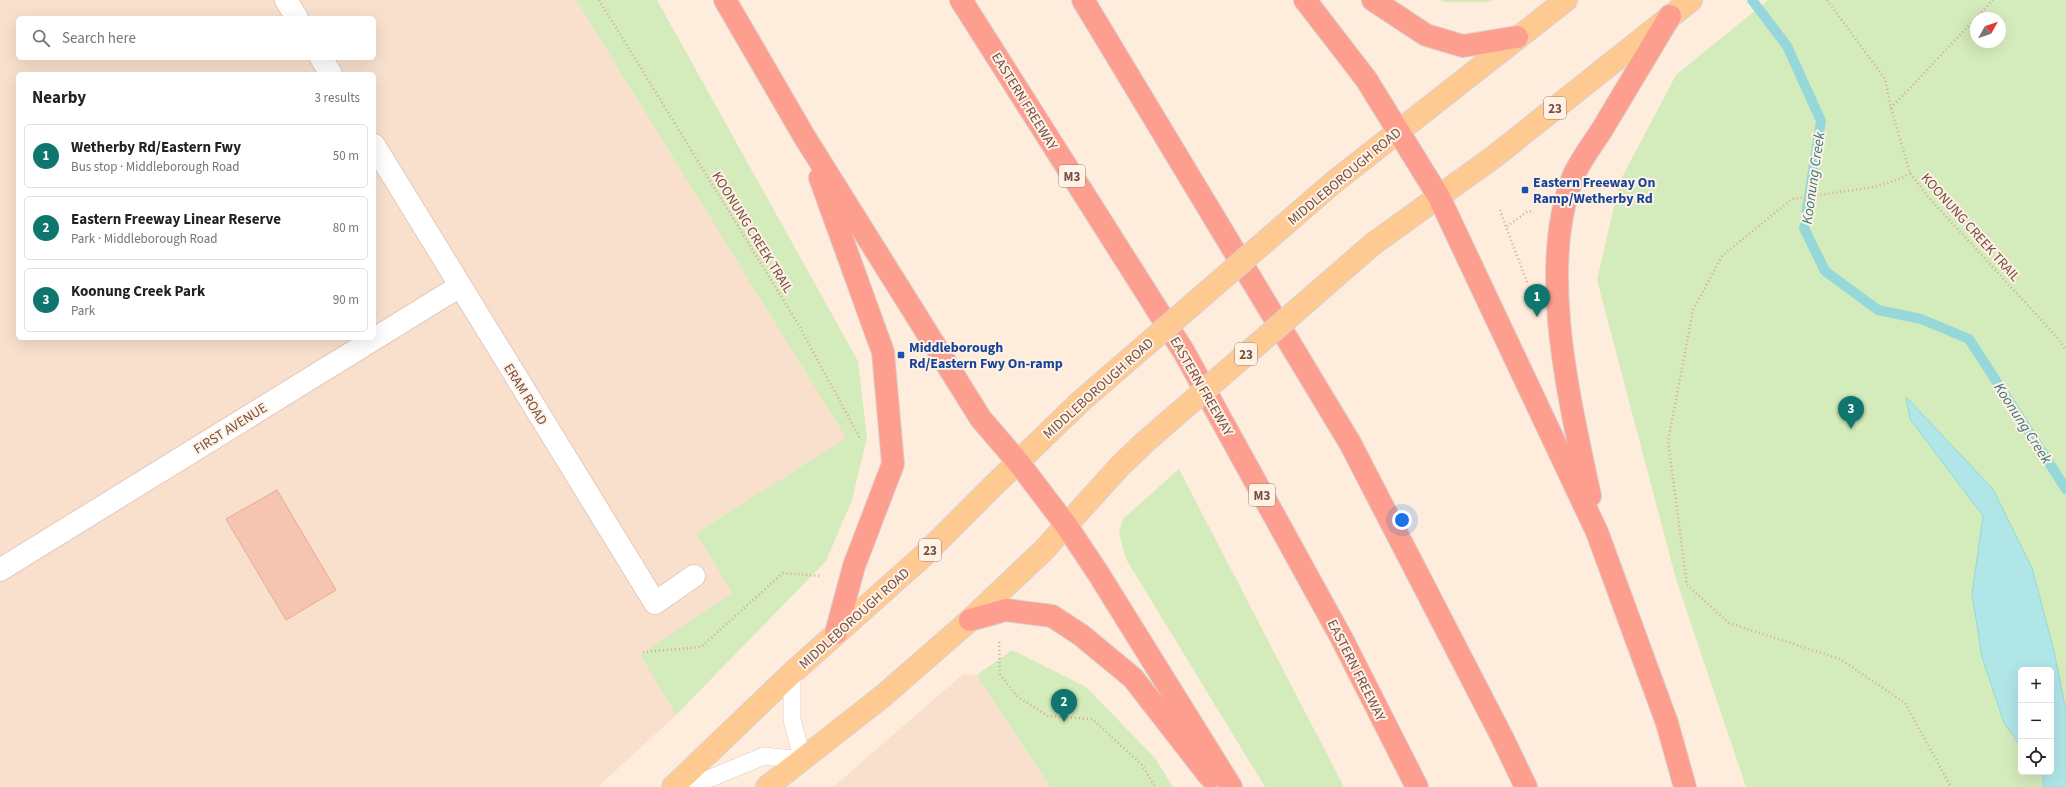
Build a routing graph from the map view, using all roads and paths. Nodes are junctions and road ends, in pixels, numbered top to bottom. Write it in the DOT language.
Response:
graph roads {
  1 [pos="286,0"];
  2 [pos="599,0"];
  3 [pos="725,0"];
  4 [pos="961,0"];
  5 [pos="1083,0"];
  6 [pos="1305,0"];
  7 [pos="1373,0"];
  8 [pos="1566,0"];
  9 [pos="1691,0"];
  10 [pos="1827,0"];
  11 [pos="1993,0"];
  12 [pos="1982,12"];
  13 [pos="296,16"];
  14 [pos="1670,16"];
  15 [pos="1970,24"];
  16 [pos="1517,37"];
  17 [pos="322,60"];
  18 [pos="330,72"];
  19 [pos="1891,108"];
  20 [pos="1398,132"];
  21 [pos="804,136"];
  22 [pos="376,148"];
  23 [pos="1910,173"];
  24 [pos="1439,197"];
  25 [pos="1500,210"];
  26 [pos="1541,213"];
  27 [pos="1506,227"];
  28 [pos="460,286"];
  29 [pos="1529,289"];
  30 [pos="376,338"];
  31 [pos="373,340"];
  32 [pos="2066,350"];
  33 [pos="1018,462"];
  34 [pos="893,464"];
  35 [pos="1066,525"];
  36 [pos="1597,532"];
  37 [pos="0,570"];
  38 [pos="694,576"];
  39 [pos="821,576"];
  40 [pos="970,620"];
  41 [pos="836,633"];
  42 [pos="999,636"];
  43 [pos="643,652"];
  44 [pos="792,673"];
  45 [pos="803,760"];
  46 [pos="673,787"];
  47 [pos="688,787"];
  48 [pos="767,787"];
  49 [pos="1155,787"];
  50 [pos="1218,787"];
  51 [pos="1231,787"];
  52 [pos="1417,787"];
  53 [pos="1526,787"];
  54 [pos="1685,787"];
  55 [pos="1951,787"];
  1 -- 13 [label="street"];
  2 -- 34 [label="path, KOONUNG CREEK TRAIL"];
  3 -- 21 [label="highway"];
  4 -- 52 [label="highway, EASTERN FREEWAY / M3"];
  5 -- 53 [label="highway"];
  6 -- 20 [label="highway"];
  7 -- 16 [label="highway"];
  8 -- 16 [label="main road, MIDDLEBOROUGH ROAD / 23"];
  9 -- 14 [label="main road, 23"];
  10 -- 19 [label="path, KOONUNG CREEK TRAIL"];
  11 -- 12 [label="path"];
  14 -- 24 [label="main road, 23"];
  14 -- 36 [label="highway"];
  15 -- 19 [label="path"];
  16 -- 20 [label="main road, MIDDLEBOROUGH ROAD / 23"];
  17 -- 18 [label="street"];
  19 -- 23 [label="path, KOONUNG CREEK TRAIL"];
  20 -- 24 [label="highway"];
  20 -- 33 [label="main road, MIDDLEBOROUGH ROAD / 23, bridge"];
  21 -- 33 [label="highway"];
  21 -- 34 [label="highway"];
  22 -- 28 [label="street, ERAM ROAD"];
  23 -- 32 [label="path, KOONUNG CREEK TRAIL"];
  23 -- 55 [label="path"];
  24 -- 35 [label="main road, 23, bridge"];
  24 -- 36 [label="highway"];
  25 -- 27 [label="path"];
  26 -- 27 [label="path"];
  27 -- 29 [label="path"];
  28 -- 30 [label="street, FIRST AVENUE"];
  28 -- 38 [label="street, ERAM ROAD"];
  31 -- 37 [label="street, FIRST AVENUE"];
  33 -- 35 [label="highway"];
  33 -- 41 [label="main road, MIDDLEBOROUGH ROAD / 23"];
  34 -- 41 [label="highway"];
  35 -- 40 [label="main road, 23"];
  35 -- 51 [label="highway"];
  36 -- 54 [label="highway"];
  39 -- 43 [label="path"];
  40 -- 45 [label="main road, 23"];
  40 -- 50 [label="highway"];
  41 -- 44 [label="main road, MIDDLEBOROUGH ROAD / 23"];
  42 -- 49 [label="path"];
  44 -- 45 [label="lane"];
  44 -- 46 [label="main road, MIDDLEBOROUGH ROAD / 23"];
  45 -- 47 [label="lane"];
  45 -- 48 [label="main road, 23"];
}
